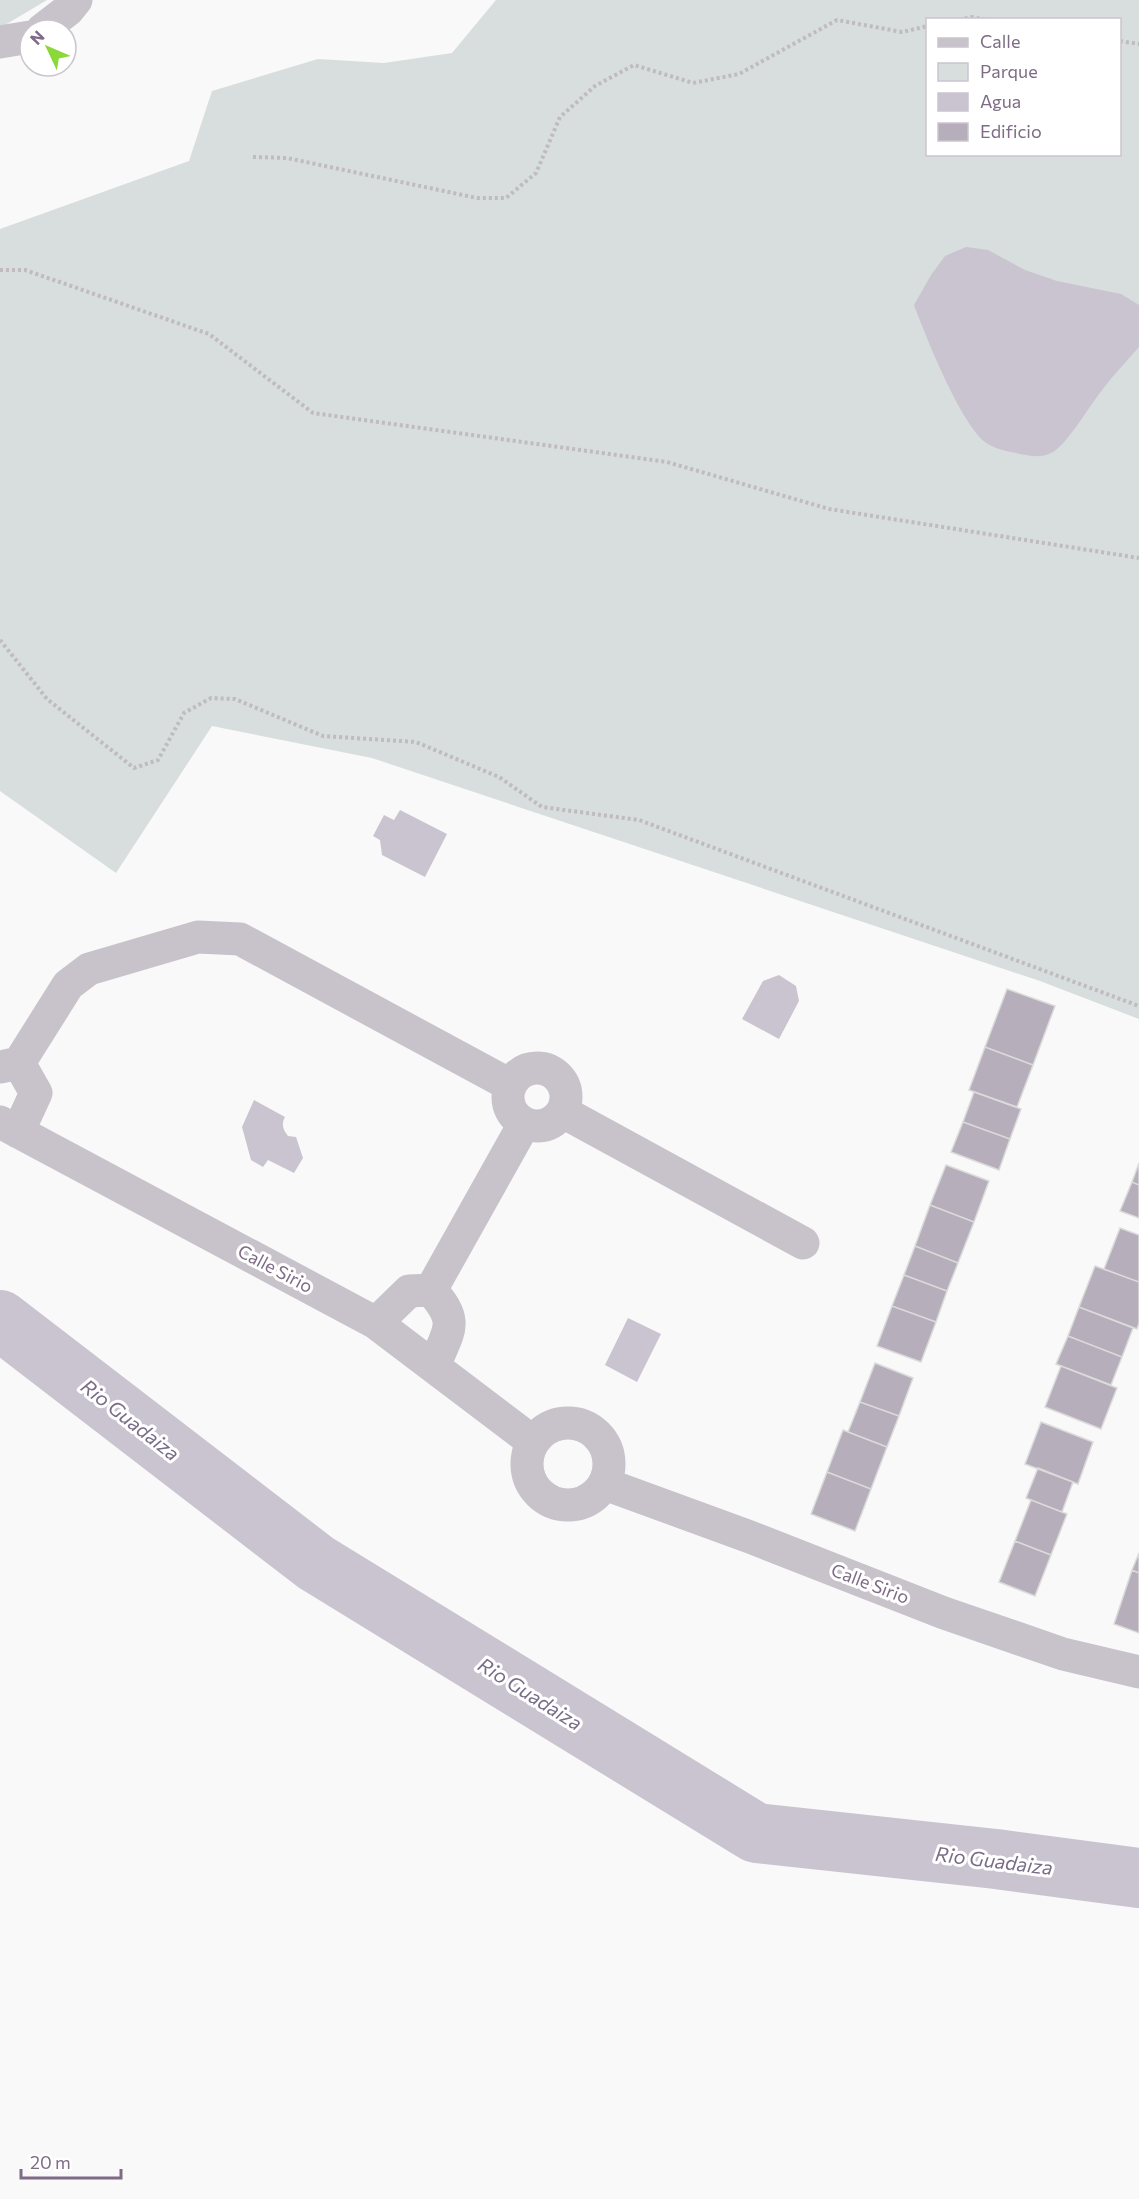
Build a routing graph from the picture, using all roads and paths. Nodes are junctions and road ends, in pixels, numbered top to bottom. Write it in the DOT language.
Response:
graph roads {
  1 [pos="76,0"];
  2 [pos="58,18"];
  3 [pos="926,26"];
  4 [pos="18,39"];
  5 [pos="1121,41"];
  6 [pos="0,42"];
  7 [pos="1139,45"];
  8 [pos="253,157"];
  9 [pos="0,270"];
  10 [pos="1139,558"];
  11 [pos="0,640"];
  12 [pos="1139,1006"];
  13 [pos="9,1065"];
  14 [pos="510,1085"];
  15 [pos="563,1112"];
  16 [pos="524,1124"];
  17 [pos="9,1127"];
  18 [pos="803,1243"];
  19 [pos="431,1290"];
  20 [pos="376,1323"];
  21 [pos="434,1366"];
  22 [pos="533,1442"];
  23 [pos="605,1484"];
  24 [pos="1139,1672"];
  1 -- 2 [label="street"];
  3 -- 8 [label="path"];
  4 -- 6 [label="street"];
  5 -- 7 [label="path"];
  9 -- 10 [label="path"];
  11 -- 12 [label="path"];
  13 -- 14 [label="street"];
  13 -- 17 [label="street"];
  14 -- 15 [label="street"];
  14 -- 16 [label="street"];
  15 -- 16 [label="street"];
  15 -- 18 [label="street"];
  16 -- 19 [label="street"];
  17 -- 20 [label="street, Calle Sirio"];
  19 -- 20 [label="street"];
  19 -- 21 [label="street"];
  20 -- 21 [label="street, Calle Sirio"];
  21 -- 22 [label="street, Calle Sirio"];
  22 -- 23 [label="street"];
  22 -- 23 [label="street"];
  23 -- 24 [label="street, Calle Sirio"];
}
